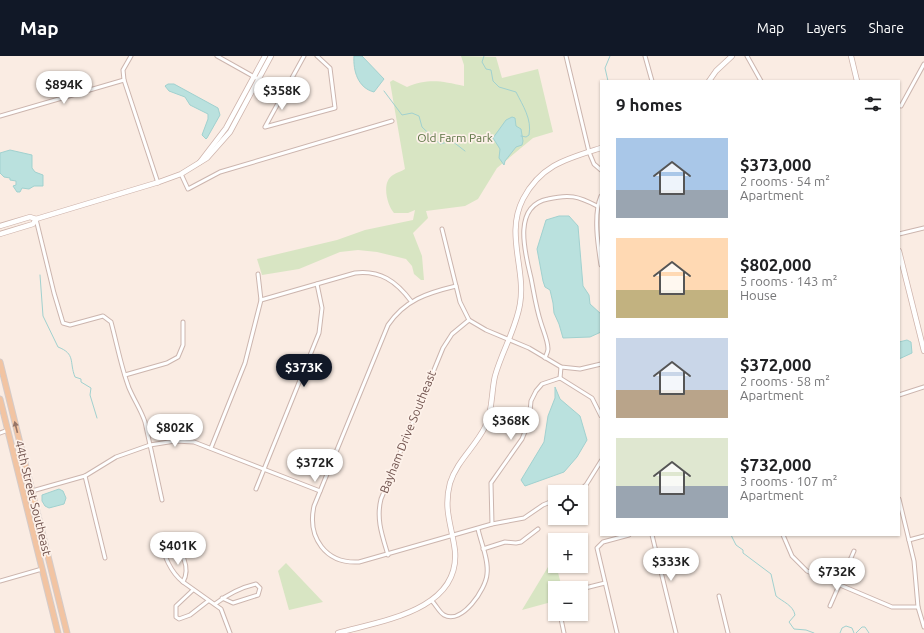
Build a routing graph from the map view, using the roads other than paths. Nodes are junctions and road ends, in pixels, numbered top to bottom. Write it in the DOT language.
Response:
graph roads {
  1 [pos="131,56"];
  2 [pos="217,56"];
  3 [pos="265,56"];
  4 [pos="271,56"];
  5 [pos="304,56"];
  6 [pos="317,56"];
  7 [pos="566,56"];
  8 [pos="645,56"];
  9 [pos="732,56"];
  10 [pos="747,56"];
  11 [pos="851,56"];
  12 [pos="924,64"];
  13 [pos="256,77"];
  14 [pos="124,80"];
  15 [pos="652,80"];
  16 [pos="711,80"];
  17 [pos="760,80"];
  18 [pos="857,80"];
  19 [pos="283,93"];
  20 [pos="901,106"];
  21 [pos="0,116"];
  22 [pos="392,121"];
  23 [pos="600,148"];
  24 [pos="589,152"];
  25 [pos="600,169"];
  26 [pos="182,174"];
  27 [pos="158,183"];
  28 [pos="600,198"];
  29 [pos="597,206"];
  30 [pos="36,219"];
  31 [pos="21,220"];
  32 [pos="0,226"];
  33 [pos="924,228"];
  34 [pos="442,229"];
  35 [pos="9,232"];
  36 [pos="0,234"];
  37 [pos="900,234"];
  38 [pos="900,255"];
  39 [pos="600,259"];
  40 [pos="258,274"];
  41 [pos="317,284"];
  42 [pos="456,286"];
  43 [pos="261,300"];
  44 [pos="411,301"];
  45 [pos="469,320"];
  46 [pos="183,322"];
  47 [pos="509,340"];
  48 [pos="924,351"];
  49 [pos="545,358"];
  50 [pos="0,362"];
  51 [pos="600,364"];
  52 [pos="561,367"];
  53 [pos="125,375"];
  54 [pos="560,378"];
  55 [pos="924,387"];
  56 [pos="900,395"];
  57 [pos="0,399"];
  58 [pos="600,414"];
  59 [pos="8,430"];
  60 [pos="0,433"];
  61 [pos="20,442"];
  62 [pos="150,445"];
  63 [pos="211,448"];
  64 [pos="600,462"];
  65 [pos="263,470"];
  66 [pos="85,476"];
  67 [pos="20,481"];
  68 [pos="586,485"];
  69 [pos="256,489"];
  70 [pos="32,491"];
  71 [pos="320,492"];
  72 [pos="162,500"];
  73 [pos="548,503"];
  74 [pos="900,503"];
  75 [pos="492,524"];
  76 [pos="478,529"];
  77 [pos="538,529"];
  78 [pos="452,536"];
  79 [pos="625,536"];
  80 [pos="652,536"];
  81 [pos="783,536"];
  82 [pos="924,536"];
  83 [pos="909,540"];
  84 [pos="483,549"];
  85 [pos="854,551"];
  86 [pos="388,555"];
  87 [pos="105,558"];
  88 [pos="42,569"];
  89 [pos="0,580"];
  90 [pos="183,582"];
  91 [pos="605,583"];
  92 [pos="839,585"];
  93 [pos="588,587"];
  94 [pos="193,590"];
  95 [pos="719,596"];
  96 [pos="58,598"];
  97 [pos="222,598"];
  98 [pos="208,601"];
  99 [pos="432,601"];
  100 [pos="214,604"];
  101 [pos="830,606"];
  102 [pos="918,607"];
  103 [pos="52,608"];
  104 [pos="62,614"];
  105 [pos="561,621"];
  106 [pos="924,626"];
  107 [pos="57,630"];
  108 [pos="67,632"];
  109 [pos="230,633"];
  110 [pos="338,633"];
  111 [pos="564,633"];
  112 [pos="618,633"];
  113 [pos="676,633"];
  114 [pos="728,633"];
  1 -- 14 [label="street"];
  2 -- 13 [label="street"];
  3 -- 13 [label="street"];
  4 -- 13 [label="street"];
  5 -- 19 [label="street"];
  6 -- 19 [label="street"];
  7 -- 24 [label="street"];
  8 -- 15 [label="street"];
  9 -- 16 [label="street"];
  10 -- 17 [label="street"];
  11 -- 18 [label="street"];
  12 -- 20 [label="street"];
  13 -- 19 [label="street"];
  13 -- 26 [label="street"];
  14 -- 21 [label="street"];
  14 -- 27 [label="street"];
  22 -- 26 [label="street"];
  23 -- 24 [label="street"];
  24 -- 25 [label="street"];
  24 -- 47 [label="street"];
  26 -- 27 [label="street"];
  27 -- 30 [label="street"];
  28 -- 29 [label="street"];
  29 -- 39 [label="street"];
  29 -- 49 [label="street"];
  30 -- 31 [label="street"];
  30 -- 35 [label="street"];
  30 -- 53 [label="street"];
  31 -- 32 [label="street"];
  31 -- 35 [label="street"];
  33 -- 37 [label="street"];
  34 -- 42 [label="street"];
  35 -- 36 [label="street"];
  38 -- 48 [label="street"];
  40 -- 43 [label="street"];
  41 -- 43 [label="street"];
  41 -- 44 [label="street"];
  41 -- 65 [label="street"];
  42 -- 44 [label="street"];
  42 -- 45 [label="street"];
  43 -- 63 [label="street"];
  44 -- 71 [label="street"];
  45 -- 47 [label="street"];
  45 -- 86 [label="street, Bayham Drive Southeast"];
  46 -- 53 [label="street"];
  47 -- 49 [label="street"];
  47 -- 78 [label="street"];
  49 -- 52 [label="street"];
  61 -- 50 [label="main road, 44th Street Southeast, one-way"];
  51 -- 52 [label="street"];
  52 -- 54 [label="street"];
  53 -- 62 [label="street"];
  54 -- 58 [label="street"];
  54 -- 75 [label="street"];
  55 -- 56 [label="street"];
  57 -- 59 [label="main road, 44th Street Southeast"];
  59 -- 60 [label="street"];
  59 -- 61 [label="main road"];
  59 -- 67 [label="main road, 44th Street Southeast"];
  61 -- 70 [label="main road, 44th Street Southeast"];
  62 -- 63 [label="street"];
  62 -- 66 [label="street"];
  62 -- 72 [label="street"];
  63 -- 65 [label="street"];
  64 -- 68 [label="street"];
  65 -- 69 [label="street"];
  65 -- 71 [label="street"];
  66 -- 70 [label="street"];
  66 -- 87 [label="street"];
  67 -- 70 [label="main road"];
  67 -- 88 [label="main road, 44th Street Southeast"];
  70 -- 96 [label="main road, 44th Street Southeast"];
  71 -- 86 [label="street"];
  73 -- 75 [label="street"];
  74 -- 83 [label="street"];
  75 -- 76 [label="street"];
  76 -- 78 [label="street"];
  76 -- 84 [label="street"];
  77 -- 84 [label="street"];
  78 -- 86 [label="street"];
  78 -- 99 [label="street"];
  79 -- 91 [label="street"];
  80 -- 113 [label="street"];
  81 -- 92 [label="street"];
  82 -- 83 [label="street"];
  83 -- 102 [label="street"];
  84 -- 99 [label="street"];
  85 -- 92 [label="street"];
  88 -- 89 [label="street"];
  88 -- 96 [label="main road"];
  88 -- 103 [label="main road, 44th Street Southeast"];
  90 -- 90 [label="street"];
  90 -- 94 [label="street"];
  91 -- 93 [label="street"];
  91 -- 112 [label="street"];
  92 -- 101 [label="street"];
  92 -- 102 [label="street"];
  94 -- 98 [label="street"];
  94 -- 98 [label="street"];
  95 -- 114 [label="street"];
  96 -- 104 [label="main road, 44th Street Southeast"];
  97 -- 97 [label="street"];
  97 -- 100 [label="street"];
  98 -- 100 [label="street"];
  99 -- 110 [label="street"];
  100 -- 109 [label="street"];
  102 -- 106 [label="street"];
  103 -- 104 [label="main road"];
  103 -- 107 [label="main road, 44th Street Southeast"];
  104 -- 108 [label="main road, 44th Street Southeast"];
  105 -- 111 [label="street"];
  107 -- 108 [label="main road"];
}
